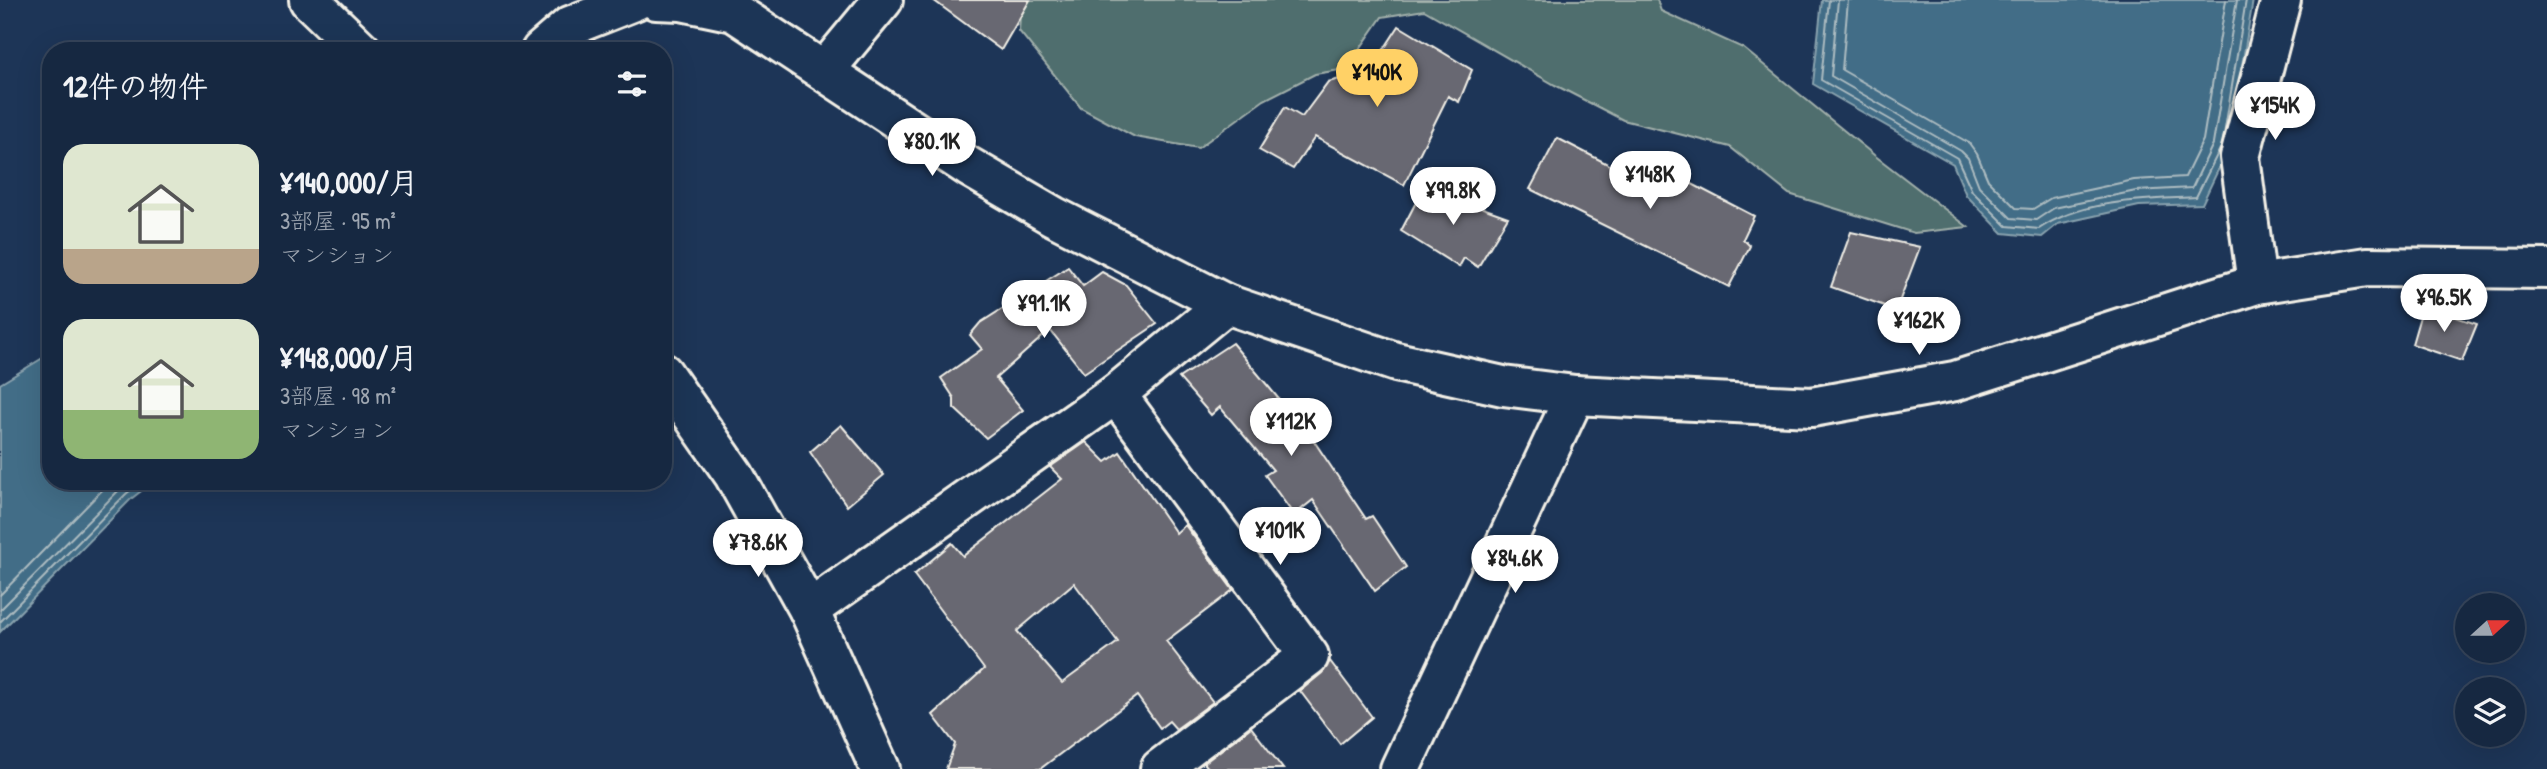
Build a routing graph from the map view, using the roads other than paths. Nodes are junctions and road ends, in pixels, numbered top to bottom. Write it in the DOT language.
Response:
graph roads {
  1 [pos="309,0"];
  2 [pos="636,0"];
  3 [pos="656,0"];
  4 [pos="883,0"];
  5 [pos="2281,0"];
  6 [pos="353,42"];
  7 [pos="551,42"];
  8 [pos="825,70"];
  9 [pos="2547,269"];
  10 [pos="2257,284"];
  11 [pos="1226,304"];
  12 [pos="672,386"];
  13 [pos="1116,394"];
  14 [pos="1575,396"];
  15 [pos="809,610"];
  16 [pos="880,769"];
  17 [pos="1160,769"];
  18 [pos="1400,769"];
  1 -- 6 [label="street"];
  2 -- 7 [label="street"];
  3 -- 8 [label="street"];
  4 -- 8 [label="street"];
  5 -- 10 [label="street"];
  8 -- 11 [label="street"];
  9 -- 10 [label="street"];
  10 -- 14 [label="street"];
  11 -- 13 [label="street"];
  11 -- 14 [label="street"];
  12 -- 15 [label="street"];
  13 -- 15 [label="street"];
  13 -- 17 [label="street"];
  14 -- 18 [label="street"];
  15 -- 16 [label="street"];
}
